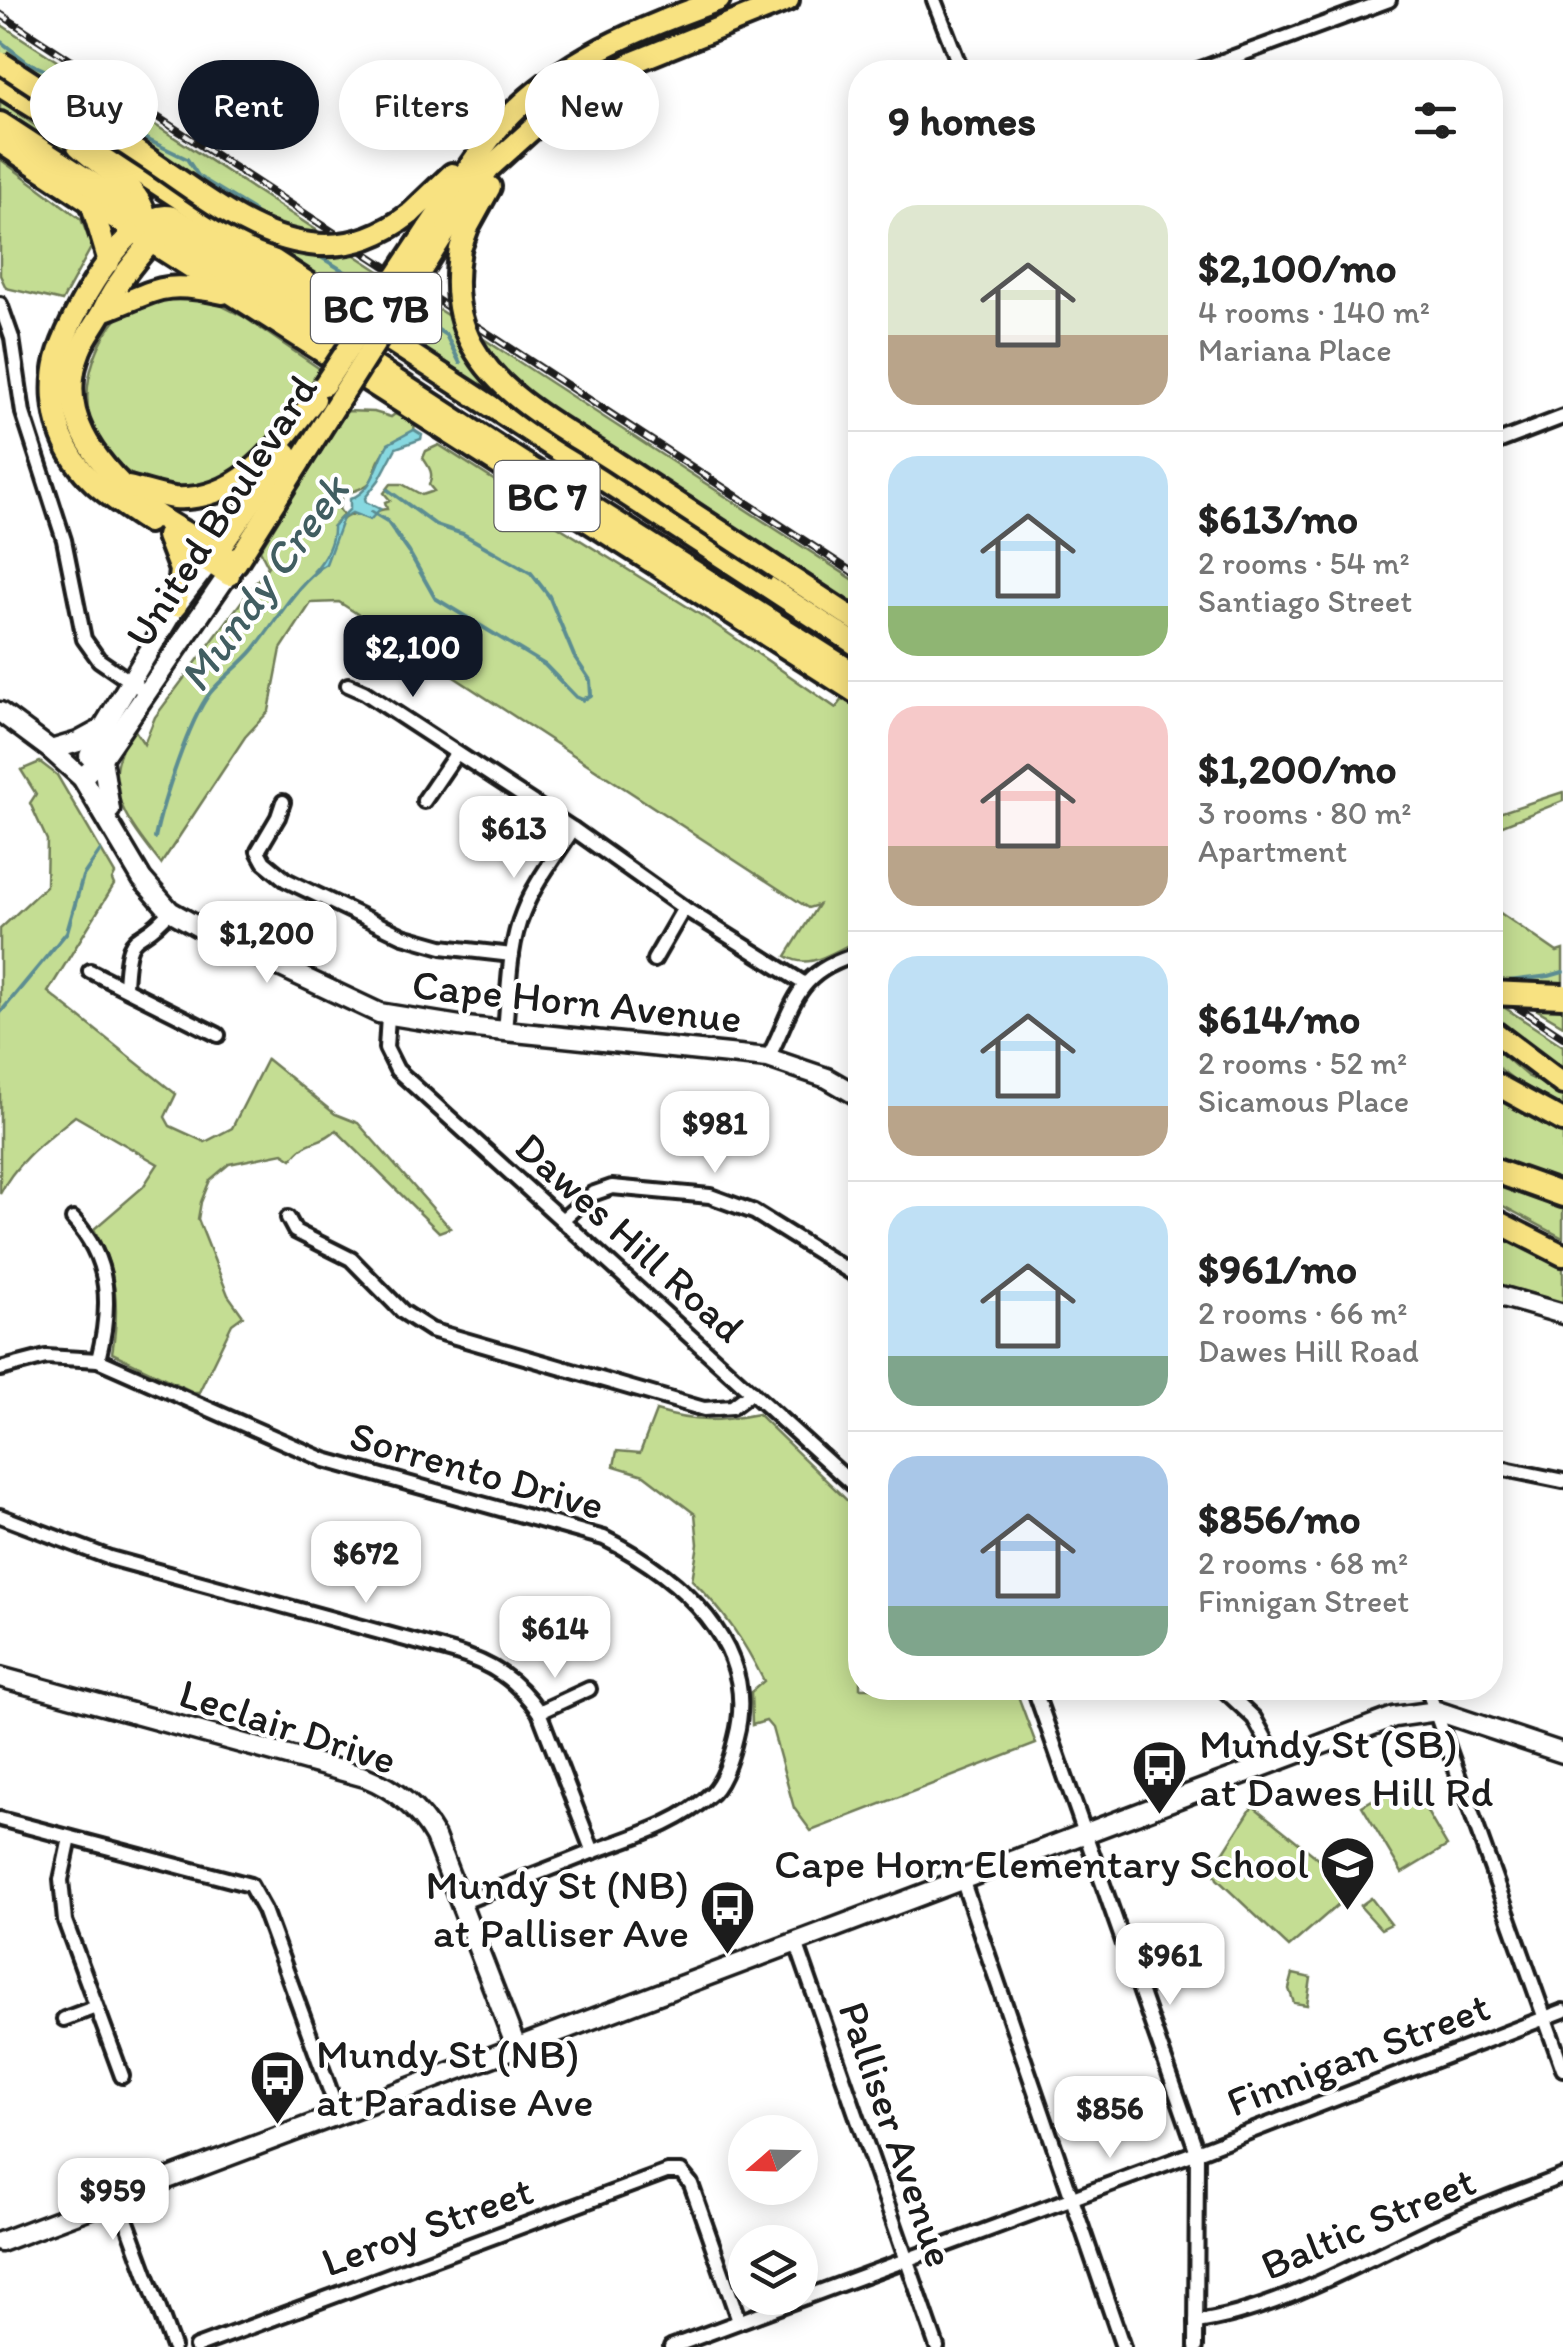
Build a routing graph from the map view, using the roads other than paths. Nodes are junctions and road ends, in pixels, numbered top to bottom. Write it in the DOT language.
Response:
graph roads {
  1 [pos="719,0"];
  2 [pos="788,0"];
  3 [pos="934,0"];
  4 [pos="1389,0"];
  5 [pos="957,60"];
  6 [pos="1226,60"];
  7 [pos="0,62"];
  8 [pos="0,86"];
  9 [pos="30,106"];
  10 [pos="505,120"];
  11 [pos="0,124"];
  12 [pos="0,142"];
  13 [pos="86,150"];
  14 [pos="105,150"];
  15 [pos="473,150"];
  16 [pos="487,150"];
  17 [pos="91,202"];
  18 [pos="151,232"];
  19 [pos="443,239"];
  20 [pos="109,262"];
  21 [pos="235,296"];
  22 [pos="0,304"];
  23 [pos="103,311"];
  24 [pos="371,328"];
  25 [pos="327,393"];
  26 [pos="1563,417"];
  27 [pos="1503,441"];
  28 [pos="127,487"];
  29 [pos="166,534"];
  30 [pos="214,557"];
  31 [pos="232,569"];
  32 [pos="176,606"];
  33 [pos="848,615"];
  34 [pos="848,640"];
  35 [pos="848,670"];
  36 [pos="129,682"];
  37 [pos="348,686"];
  38 [pos="848,686"];
  39 [pos="146,693"];
  40 [pos="0,712"];
  41 [pos="102,729"];
  42 [pos="51,750"];
  43 [pos="456,754"];
  44 [pos="102,758"];
  45 [pos="79,775"];
  46 [pos="424,801"];
  47 [pos="283,802"];
  48 [pos="573,829"];
  49 [pos="113,830"];
  50 [pos="684,908"];
  51 [pos="170,910"];
  52 [pos="512,955"];
  53 [pos="848,959"];
  54 [pos="654,960"];
  55 [pos="90,971"];
  56 [pos="805,984"];
  57 [pos="125,987"];
  58 [pos="1503,994"];
  59 [pos="1563,996"];
  60 [pos="388,1016"];
  61 [pos="505,1031"];
  62 [pos="218,1035"];
  63 [pos="1503,1039"];
  64 [pos="768,1058"];
  65 [pos="1563,1084"];
  66 [pos="1503,1088"];
  67 [pos="848,1090"];
  68 [pos="1563,1121"];
  69 [pos="1503,1173"];
  70 [pos="1563,1194"];
  71 [pos="288,1218"];
  72 [pos="73,1219"];
  73 [pos="562,1219"];
  74 [pos="1503,1225"];
  75 [pos="1563,1255"];
  76 [pos="848,1271"];
  77 [pos="1503,1296"];
  78 [pos="1563,1314"];
  79 [pos="98,1360"];
  80 [pos="0,1369"];
  81 [pos="752,1392"];
  82 [pos="1503,1468"];
  83 [pos="848,1480"];
  84 [pos="1563,1480"];
  85 [pos="0,1516"];
  86 [pos="0,1677"];
  87 [pos="588,1689"];
  88 [pos="1038,1700"];
  89 [pos="1236,1700"];
  90 [pos="1432,1700"];
  91 [pos="1437,1711"];
  92 [pos="538,1712"];
  93 [pos="1563,1752"];
  94 [pos="1276,1760"];
  95 [pos="0,1818"];
  96 [pos="1086,1832"];
  97 [pos="70,1838"];
  98 [pos="593,1852"];
  99 [pos="962,1879"];
  100 [pos="461,1902"];
  101 [pos="796,1942"];
  102 [pos="96,2007"];
  103 [pos="1563,2011"];
  104 [pos="1544,2018"];
  105 [pos="64,2019"];
  106 [pos="518,2049"];
  107 [pos="1563,2069"];
  108 [pos="122,2076"];
  109 [pos="339,2115"];
  110 [pos="1197,2152"];
  111 [pos="1563,2176"];
  112 [pos="118,2197"];
  113 [pos="1070,2198"];
  114 [pos="0,2242"];
  115 [pos="906,2259"];
  116 [pos="739,2321"];
  117 [pos="1196,2322"];
  118 [pos="172,2347"];
  119 [pos="196,2347"];
  120 [pos="671,2347"];
  121 [pos="936,2347"];
  122 [pos="1123,2347"];
  123 [pos="1196,2347"];
  1 -- 10 [label="main road, United Boulevard / BC 7B"];
  2 -- 19 [label="main road, United Boulevard / BC 7B"];
  3 -- 5 [label="street"];
  4 -- 6 [label="street"];
  7 -- 15 [label="main road, bridge"];
  8 -- 9 [label="main road, BC 7"];
  11 -- 18 [label="highway"];
  12 -- 17 [label="main road, BC 7"];
  13 -- 18 [label="main road"];
  14 -- 24 [label="main road, BC 7"];
  16 -- 19 [label="main road, United Boulevard / BC 7B"];
  17 -- 18 [label="main road, BC 7"];
  17 -- 20 [label="main road"];
  18 -- 20 [label="main road"];
  18 -- 21 [label="main road, BC 7"];
  18 -- 23 [label="main road"];
  18 -- 24 [label="main road"];
  18 -- 35 [label="highway"];
  19 -- 25 [label="main road, United Boulevard / BC 7B, bridge"];
  19 -- 33 [label="main road, bridge"];
  20 -- 29 [label="main road"];
  21 -- 23 [label="main road"];
  21 -- 38 [label="main road, BC 7"];
  22 -- 36 [label="street"];
  23 -- 28 [label="main road"];
  24 -- 34 [label="main road, BC 7"];
  25 -- 28 [label="main road"];
  25 -- 30 [label="main road, United Boulevard / BC 7B"];
  25 -- 31 [label="main road, United Boulevard / BC 7B"];
  26 -- 27 [label="street"];
  28 -- 30 [label="main road"];
  29 -- 30 [label="main road"];
  29 -- 32 [label="main road"];
  30 -- 31 [label="main road"];
  30 -- 32 [label="street, United Boulevard / BC 7B"];
  31 -- 39 [label="street, United Boulevard / BC 7B"];
  32 -- 36 [label="street, United Boulevard / BC 7B"];
  36 -- 39 [label="street"];
  36 -- 41 [label="street, United Boulevard / BC 7B"];
  37 -- 43 [label="street"];
  39 -- 44 [label="street, United Boulevard / BC 7B"];
  40 -- 42 [label="street, Cape Horn Avenue"];
  41 -- 42 [label="street"];
  41 -- 45 [label="street, United Boulevard / BC 7B"];
  42 -- 45 [label="street, Cape Horn Avenue"];
  43 -- 46 [label="street"];
  43 -- 48 [label="street"];
  44 -- 45 [label="street, United Boulevard / BC 7B"];
  44 -- 49 [label="street"];
  45 -- 49 [label="street, Cape Horn Avenue"];
  47 -- 52 [label="street"];
  48 -- 50 [label="street"];
  48 -- 52 [label="street"];
  49 -- 51 [label="street, Cape Horn Avenue"];
  50 -- 54 [label="street"];
  50 -- 56 [label="street"];
  51 -- 57 [label="street"];
  51 -- 60 [label="street, Cape Horn Avenue"];
  52 -- 61 [label="street"];
  53 -- 56 [label="street"];
  55 -- 57 [label="street"];
  56 -- 64 [label="street"];
  57 -- 62 [label="street"];
  58 -- 59 [label="highway, bridge"];
  60 -- 61 [label="street, Cape Horn Avenue"];
  60 -- 73 [label="street, Dawes Hill Road"];
  61 -- 64 [label="street, Cape Horn Avenue"];
  63 -- 65 [label="main road"];
  64 -- 67 [label="street, Cape Horn Avenue"];
  66 -- 68 [label="main road"];
  69 -- 70 [label="highway"];
  71 -- 81 [label="street"];
  72 -- 79 [label="street"];
  73 -- 76 [label="street"];
  73 -- 81 [label="street, Dawes Hill Road"];
  74 -- 75 [label="main road"];
  77 -- 78 [label="street"];
  79 -- 80 [label="street, Sorrento Drive"];
  79 -- 98 [label="street, Sorrento Drive"];
  81 -- 83 [label="street, Dawes Hill Road"];
  82 -- 84 [label="street"];
  85 -- 92 [label="street"];
  86 -- 100 [label="street, Leclair Drive"];
  87 -- 92 [label="street"];
  88 -- 96 [label="street"];
  89 -- 94 [label="street"];
  90 -- 91 [label="street"];
  91 -- 93 [label="street"];
  91 -- 94 [label="street"];
  91 -- 104 [label="street"];
  92 -- 98 [label="street"];
  94 -- 96 [label="street"];
  95 -- 97 [label="street"];
  96 -- 99 [label="street"];
  96 -- 110 [label="street"];
  97 -- 102 [label="street"];
  97 -- 109 [label="street"];
  98 -- 100 [label="street, Sorrento Drive"];
  99 -- 101 [label="street"];
  99 -- 113 [label="street"];
  100 -- 106 [label="street, Leclair Drive"];
  101 -- 106 [label="street"];
  101 -- 115 [label="street, Palliser Avenue"];
  102 -- 105 [label="street"];
  102 -- 108 [label="street"];
  103 -- 104 [label="street, Finnigan Street"];
  104 -- 107 [label="street"];
  104 -- 110 [label="street, Finnigan Street"];
  106 -- 109 [label="street"];
  109 -- 112 [label="street"];
  110 -- 113 [label="street, Finnigan Street"];
  110 -- 117 [label="street"];
  111 -- 117 [label="street, Baltic Street"];
  112 -- 114 [label="street"];
  112 -- 118 [label="street"];
  113 -- 115 [label="street, Finnigan Street"];
  113 -- 122 [label="street"];
  115 -- 116 [label="street, Finnigan Street"];
  115 -- 121 [label="street, Palliser Avenue"];
  116 -- 119 [label="street, Leroy Street"];
  116 -- 120 [label="street, Finnigan Street"];
  117 -- 123 [label="street"];
}
